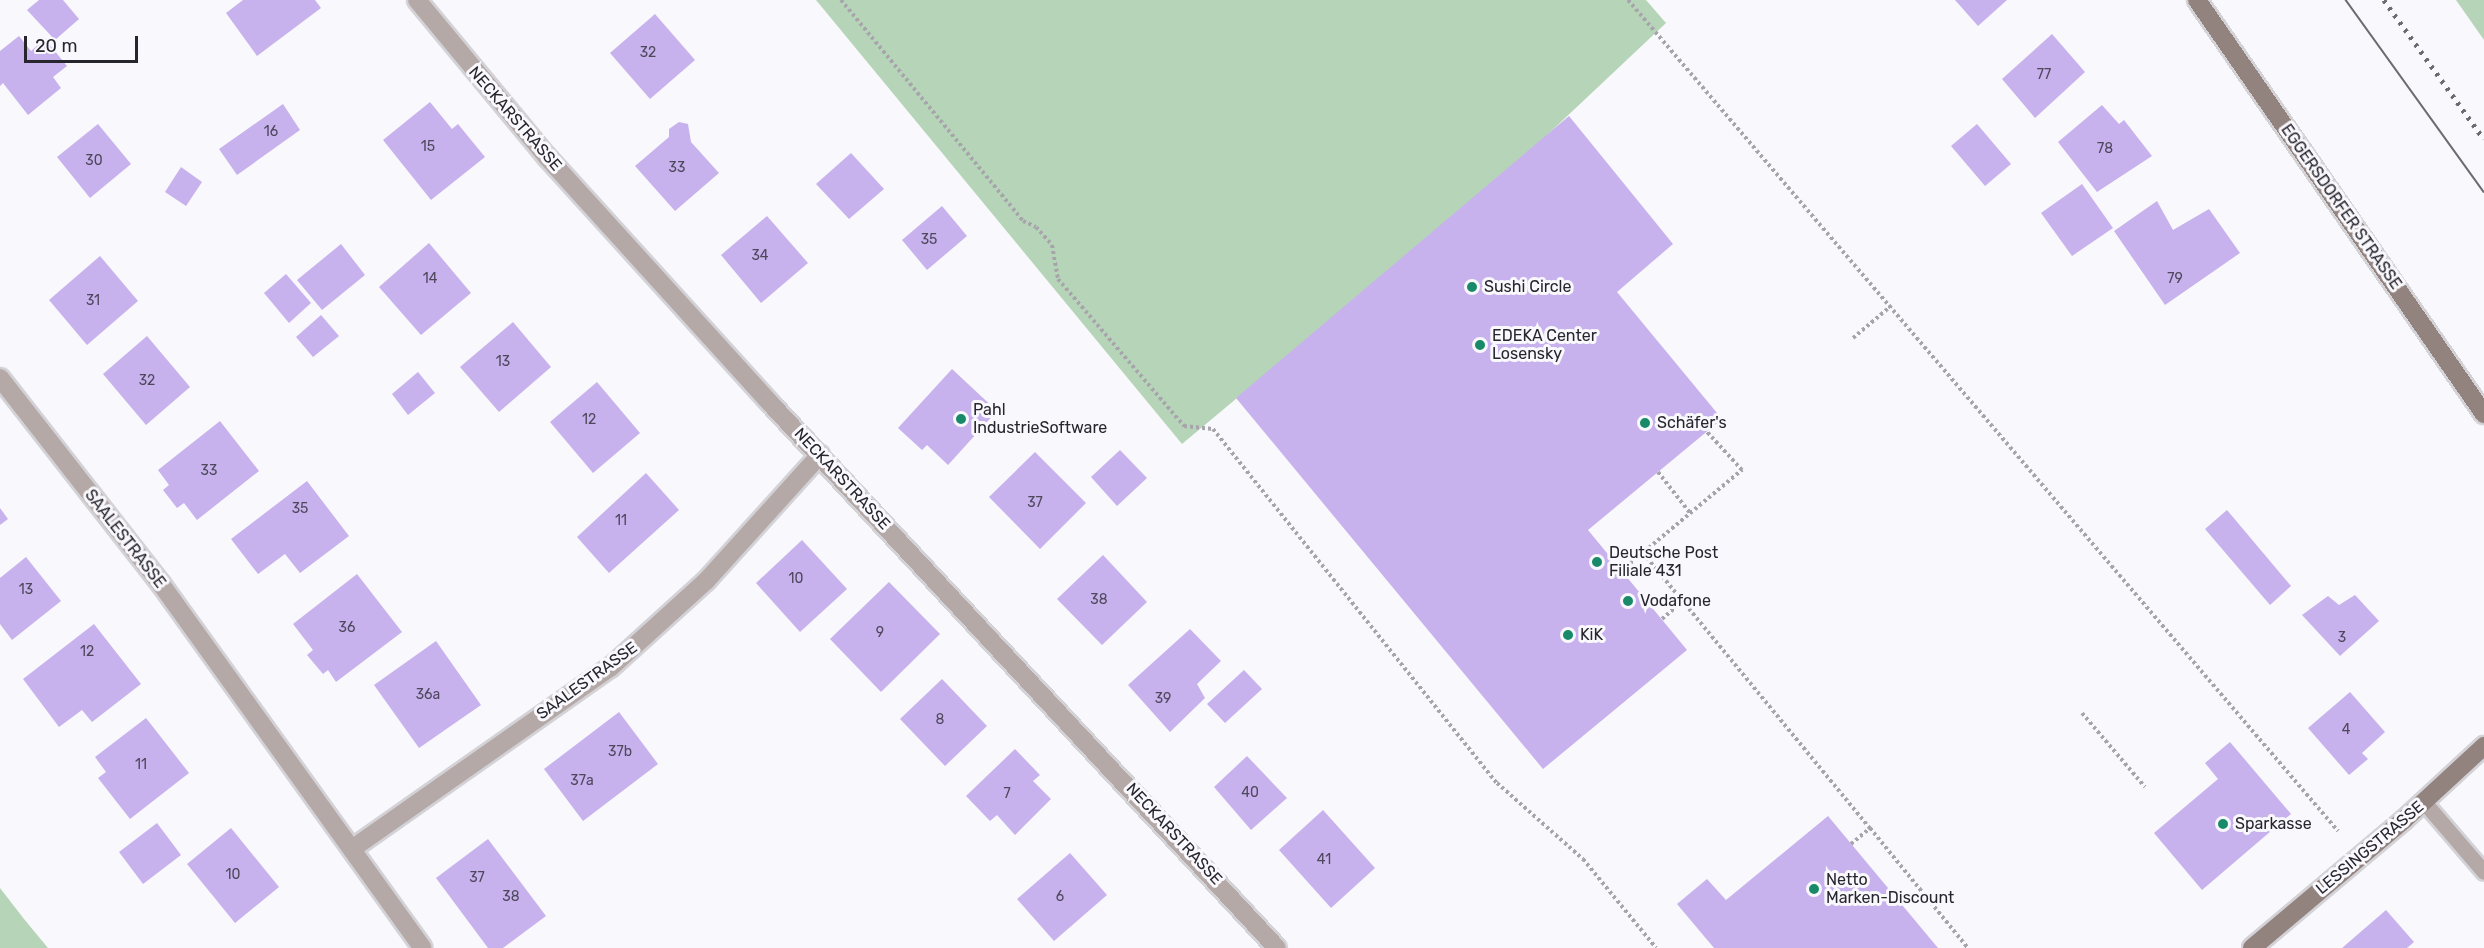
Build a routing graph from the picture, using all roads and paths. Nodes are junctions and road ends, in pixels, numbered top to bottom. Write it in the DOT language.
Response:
graph roads {
  1 [pos="417,0"];
  2 [pos="841,0"];
  3 [pos="1628,0"];
  4 [pos="2198,0"];
  5 [pos="1891,306"];
  6 [pos="1853,338"];
  7 [pos="0,378"];
  8 [pos="2484,414"];
  9 [pos="1707,432"];
  10 [pos="820,455"];
  11 [pos="1658,472"];
  12 [pos="1690,513"];
  13 [pos="1643,553"];
  14 [pos="1622,571"];
  15 [pos="1683,601"];
  16 [pos="1662,619"];
  17 [pos="2082,712"];
  18 [pos="2484,746"];
  19 [pos="2145,787"];
  20 [pos="2424,802"];
  21 [pos="1870,828"];
  22 [pos="2338,831"];
  23 [pos="1851,844"];
  24 [pos="352,849"];
  25 [pos="2484,872"];
  26 [pos="423,948"];
  27 [pos="1277,948"];
  28 [pos="1656,948"];
  29 [pos="1968,948"];
  30 [pos="2252,948"];
  1 -- 10 [label="street, NECKARSTRASSE"];
  2 -- 28 [label="path"];
  3 -- 5 [label="path"];
  4 -- 8 [label="street, EGGERSDORFER STRASSE"];
  5 -- 6 [label="path"];
  5 -- 22 [label="path"];
  7 -- 24 [label="street, SAALESTRASSE"];
  9 -- 12 [label="path"];
  10 -- 24 [label="street, SAALESTRASSE"];
  10 -- 27 [label="street, NECKARSTRASSE"];
  11 -- 12 [label="path"];
  12 -- 13 [label="path"];
  13 -- 14 [label="path"];
  13 -- 15 [label="path"];
  15 -- 16 [label="path"];
  15 -- 21 [label="path"];
  17 -- 19 [label="path"];
  18 -- 20 [label="street, LESSINGSTRASSE"];
  20 -- 25 [label="lane"];
  20 -- 30 [label="street, LESSINGSTRASSE"];
  21 -- 23 [label="path"];
  21 -- 29 [label="path"];
  24 -- 26 [label="street, SAALESTRASSE"];
}
